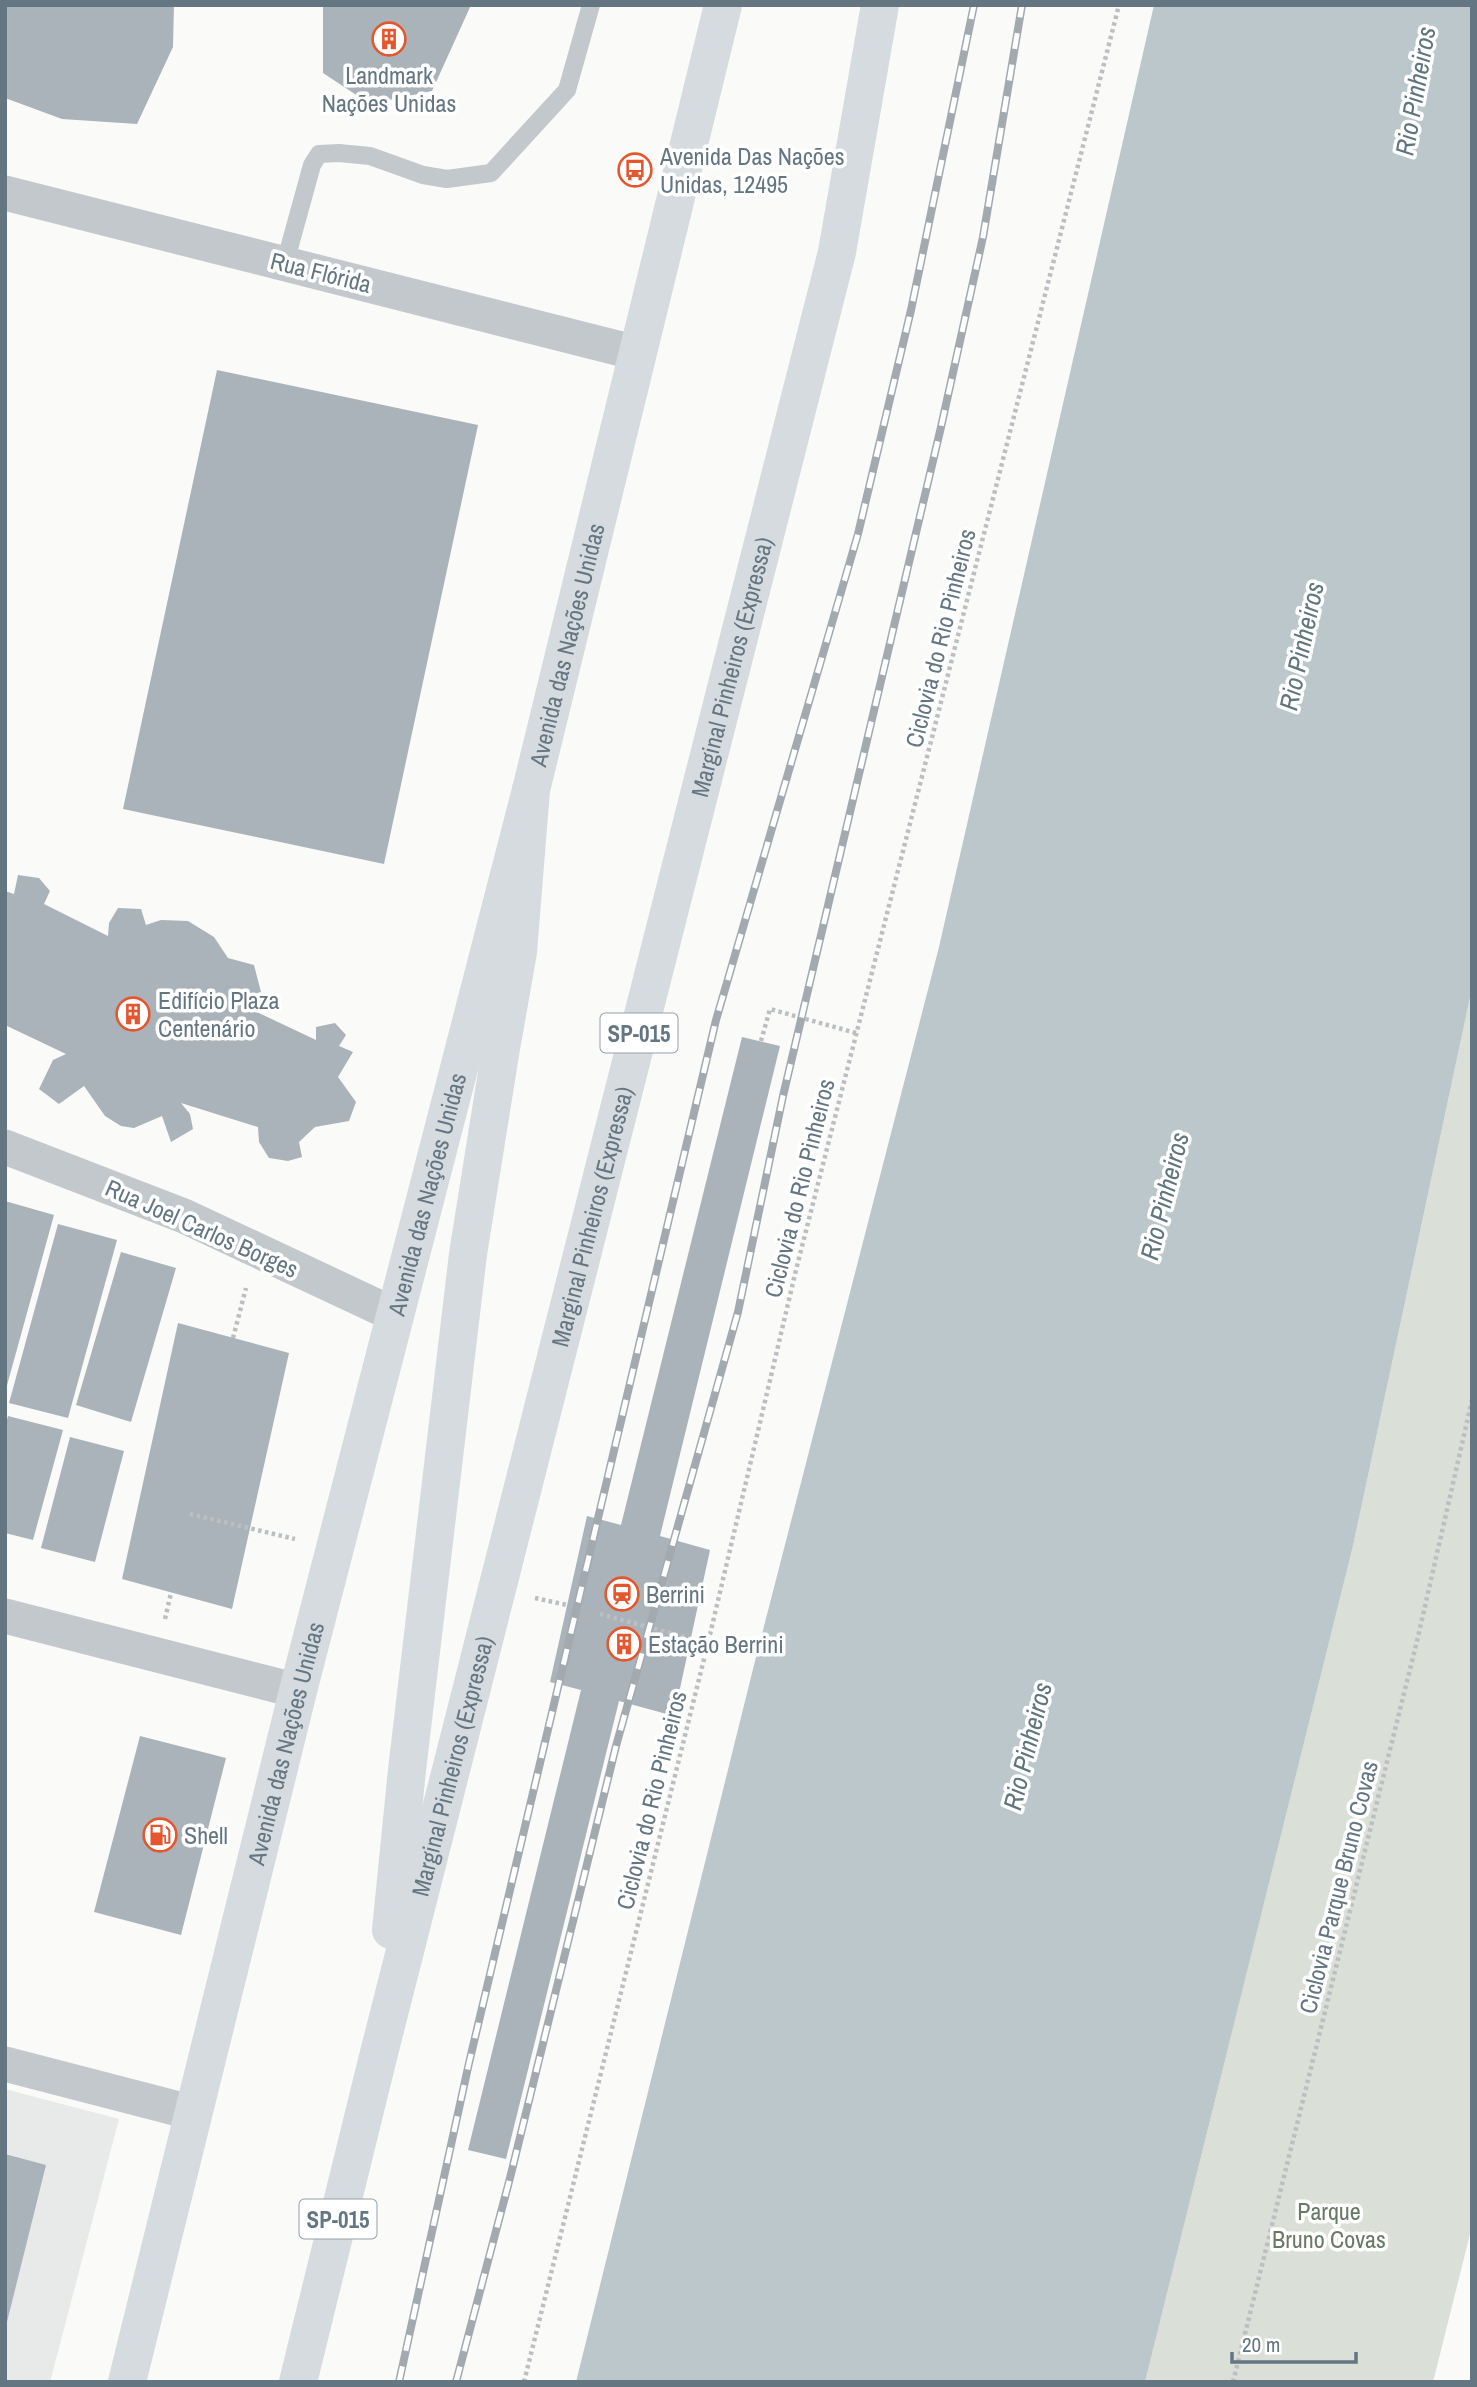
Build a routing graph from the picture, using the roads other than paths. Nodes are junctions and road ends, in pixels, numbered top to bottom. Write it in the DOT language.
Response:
graph roads {
  1 [pos="591,5"];
  2 [pos="723,5"];
  3 [pos="880,5"];
  4 [pos="5,193"];
  5 [pos="285,263"];
  6 [pos="637,353"];
  7 [pos="531,790"];
  8 [pos="5,1147"];
  9 [pos="395,1315"];
  10 [pos="5,1616"];
  11 [pos="298,1691"];
  12 [pos="378,2057"];
  13 [pos="5,2064"];
  14 [pos="194,2113"];
  15 [pos="127,2382"];
  16 [pos="298,2382"];
  1 -- 5 [label="lane"];
  2 -- 6 [label="highway, Avenida das Nações Unidas"];
  3 -- 12 [label="highway, Marginal Pinheiros (Expressa) / SP-015"];
  4 -- 5 [label="street, Rua Flórida"];
  5 -- 6 [label="street, Rua Flórida"];
  6 -- 7 [label="highway, Avenida das Nações Unidas"];
  7 -- 9 [label="highway, Avenida das Nações Unidas"];
  7 -- 12 [label="highway"];
  8 -- 9 [label="street, Rua Joel Carlos Borges"];
  9 -- 11 [label="highway, Avenida das Nações Unidas"];
  10 -- 11 [label="street"];
  11 -- 14 [label="highway, Avenida das Nações Unidas"];
  12 -- 16 [label="highway, Marginal Pinheiros (Expressa) / SP-015"];
  13 -- 14 [label="street"];
  14 -- 15 [label="highway, Avenida das Nações Unidas"];
}
